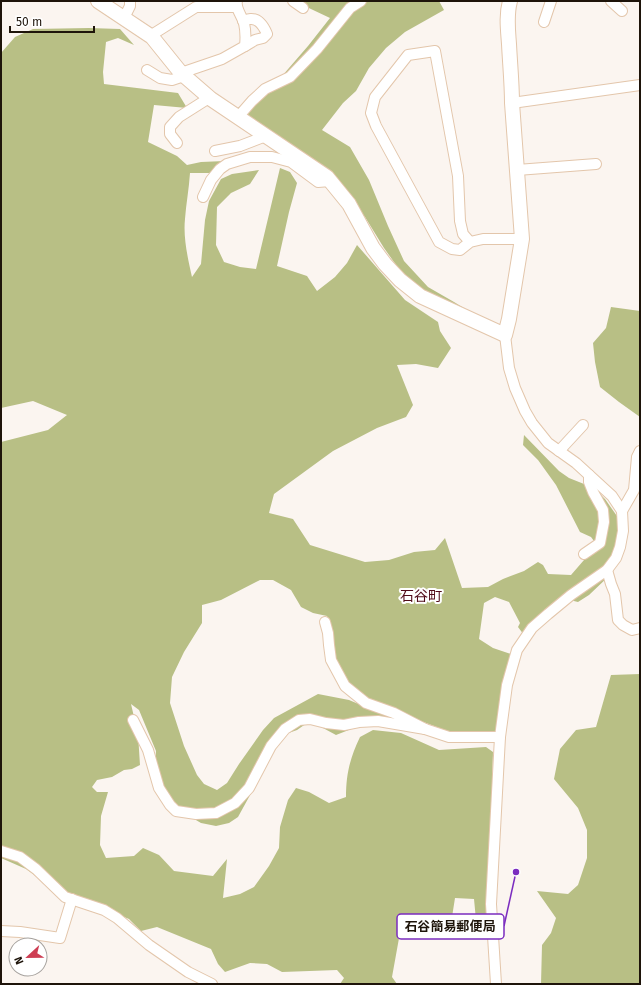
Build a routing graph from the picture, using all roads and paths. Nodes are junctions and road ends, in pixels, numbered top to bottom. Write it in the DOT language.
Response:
graph roads {
  1 [pos="98,1"];
  2 [pos="130,1"];
  3 [pos="293,1"];
  4 [pos="361,1"];
  5 [pos="510,1"];
  6 [pos="551,1"];
  7 [pos="611,1"];
  8 [pos="237,4"];
  9 [pos="303,8"];
  10 [pos="622,11"];
  11 [pos="124,18"];
  12 [pos="244,21"];
  13 [pos="544,22"];
  14 [pos="150,36"];
  15 [pos="245,46"];
  16 [pos="147,70"];
  17 [pos="182,74"];
  18 [pos="640,85"];
  19 [pos="209,98"];
  20 [pos="512,103"];
  21 [pos="238,117"];
  22 [pos="266,136"];
  23 [pos="177,142"];
  24 [pos="215,151"];
  25 [pos="596,164"];
  26 [pos="517,170"];
  27 [pos="330,181"];
  28 [pos="203,197"];
  29 [pos="522,240"];
  30 [pos="470,242"];
  31 [pos="505,335"];
  32 [pos="583,425"];
  33 [pos="559,451"];
  34 [pos="640,451"];
  35 [pos="589,475"];
  36 [pos="622,512"];
  37 [pos="584,554"];
  38 [pos="607,570"];
  39 [pos="325,622"];
  40 [pos="640,628"];
  41 [pos="133,720"];
  42 [pos="425,729"];
  43 [pos="500,737"];
  44 [pos="1,852"];
  45 [pos="72,900"];
  46 [pos="1,931"];
  47 [pos="212,984"];
  48 [pos="496,984"];
  1 -- 11 [label="street"];
  2 -- 11 [label="street"];
  3 -- 9 [label="street"];
  4 -- 21 [label="street"];
  5 -- 20 [label="street"];
  6 -- 13 [label="street"];
  7 -- 10 [label="street"];
  8 -- 12 [label="street"];
  8 -- 14 [label="street"];
  11 -- 14 [label="street"];
  12 -- 15 [label="street"];
  12 -- 15 [label="street"];
  14 -- 17 [label="street"];
  15 -- 17 [label="street"];
  16 -- 17 [label="street"];
  17 -- 19 [label="street"];
  18 -- 20 [label="street"];
  19 -- 21 [label="street"];
  19 -- 23 [label="street"];
  20 -- 26 [label="street"];
  21 -- 22 [label="street"];
  22 -- 24 [label="street"];
  22 -- 27 [label="street"];
  25 -- 26 [label="street"];
  26 -- 29 [label="street"];
  27 -- 28 [label="street"];
  27 -- 31 [label="street"];
  29 -- 30 [label="street"];
  29 -- 31 [label="street"];
  30 -- 30 [label="street"];
  31 -- 33 [label="street"];
  32 -- 33 [label="street"];
  33 -- 35 [label="street"];
  34 -- 36 [label="street"];
  35 -- 36 [label="street"];
  35 -- 37 [label="street"];
  36 -- 38 [label="street"];
  38 -- 40 [label="street"];
  38 -- 43 [label="street"];
  39 -- 42 [label="street"];
  41 -- 42 [label="street"];
  42 -- 43 [label="street"];
  43 -- 48 [label="street"];
  44 -- 45 [label="street"];
  45 -- 46 [label="street"];
  45 -- 47 [label="street"];
}
